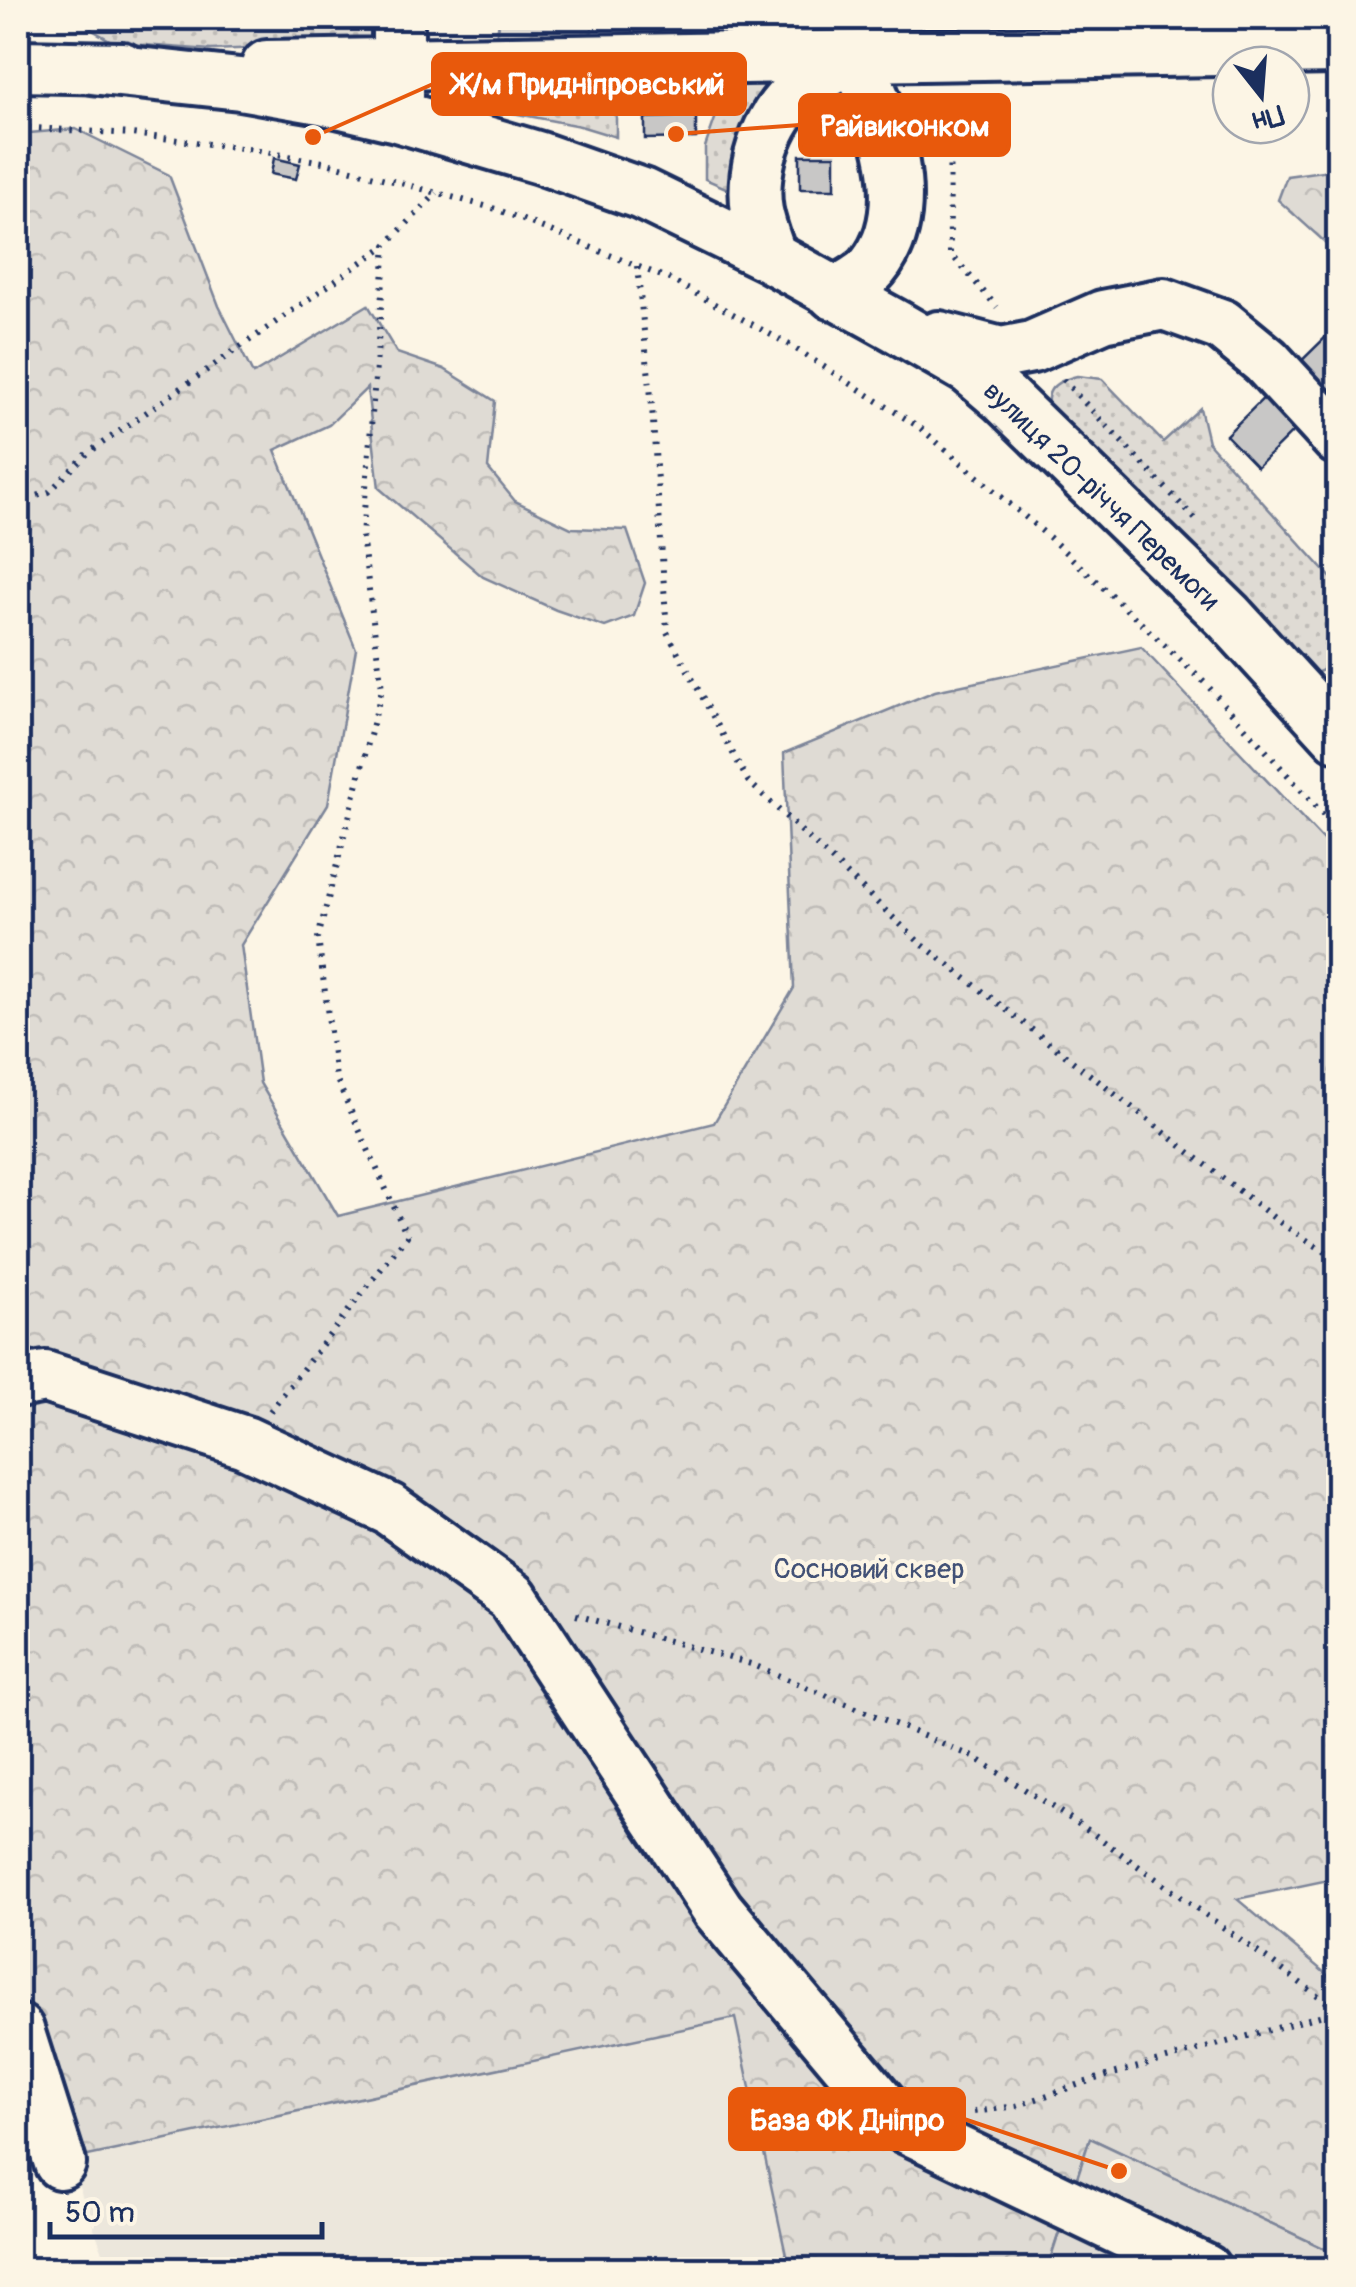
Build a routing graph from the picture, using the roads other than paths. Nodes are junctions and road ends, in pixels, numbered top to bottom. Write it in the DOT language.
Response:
graph roads {
  1 [pos="948,36"];
  2 [pos="399,41"];
  3 [pos="1338,48"];
  4 [pos="854,58"];
  5 [pos="18,66"];
  6 [pos="91,68"];
  7 [pos="398,116"];
  8 [pos="771,257"];
  9 [pos="834,294"];
  10 [pos="896,326"];
  11 [pos="1338,439"];
  12 [pos="1338,736"];
  13 [pos="18,1382"];
  14 [pos="18,2030"];
  15 [pos="60,2163"];
  16 [pos="1205,2270"];
  1 -- 3 [label="street"];
  1 -- 4 [label="street"];
  2 -- 4 [label="street"];
  2 -- 6 [label="street"];
  2 -- 7 [label="street"];
  4 -- 8 [label="street"];
  4 -- 9 [label="street"];
  5 -- 6 [label="street"];
  6 -- 7 [label="street"];
  7 -- 8 [label="street"];
  8 -- 9 [label="street"];
  9 -- 10 [label="street, вулиця 20-річчя Перемоги"];
  10 -- 11 [label="street"];
  10 -- 12 [label="street, вулиця 20-річчя Перемоги"];
  13 -- 16 [label="street"];
  14 -- 15 [label="street"];
}
